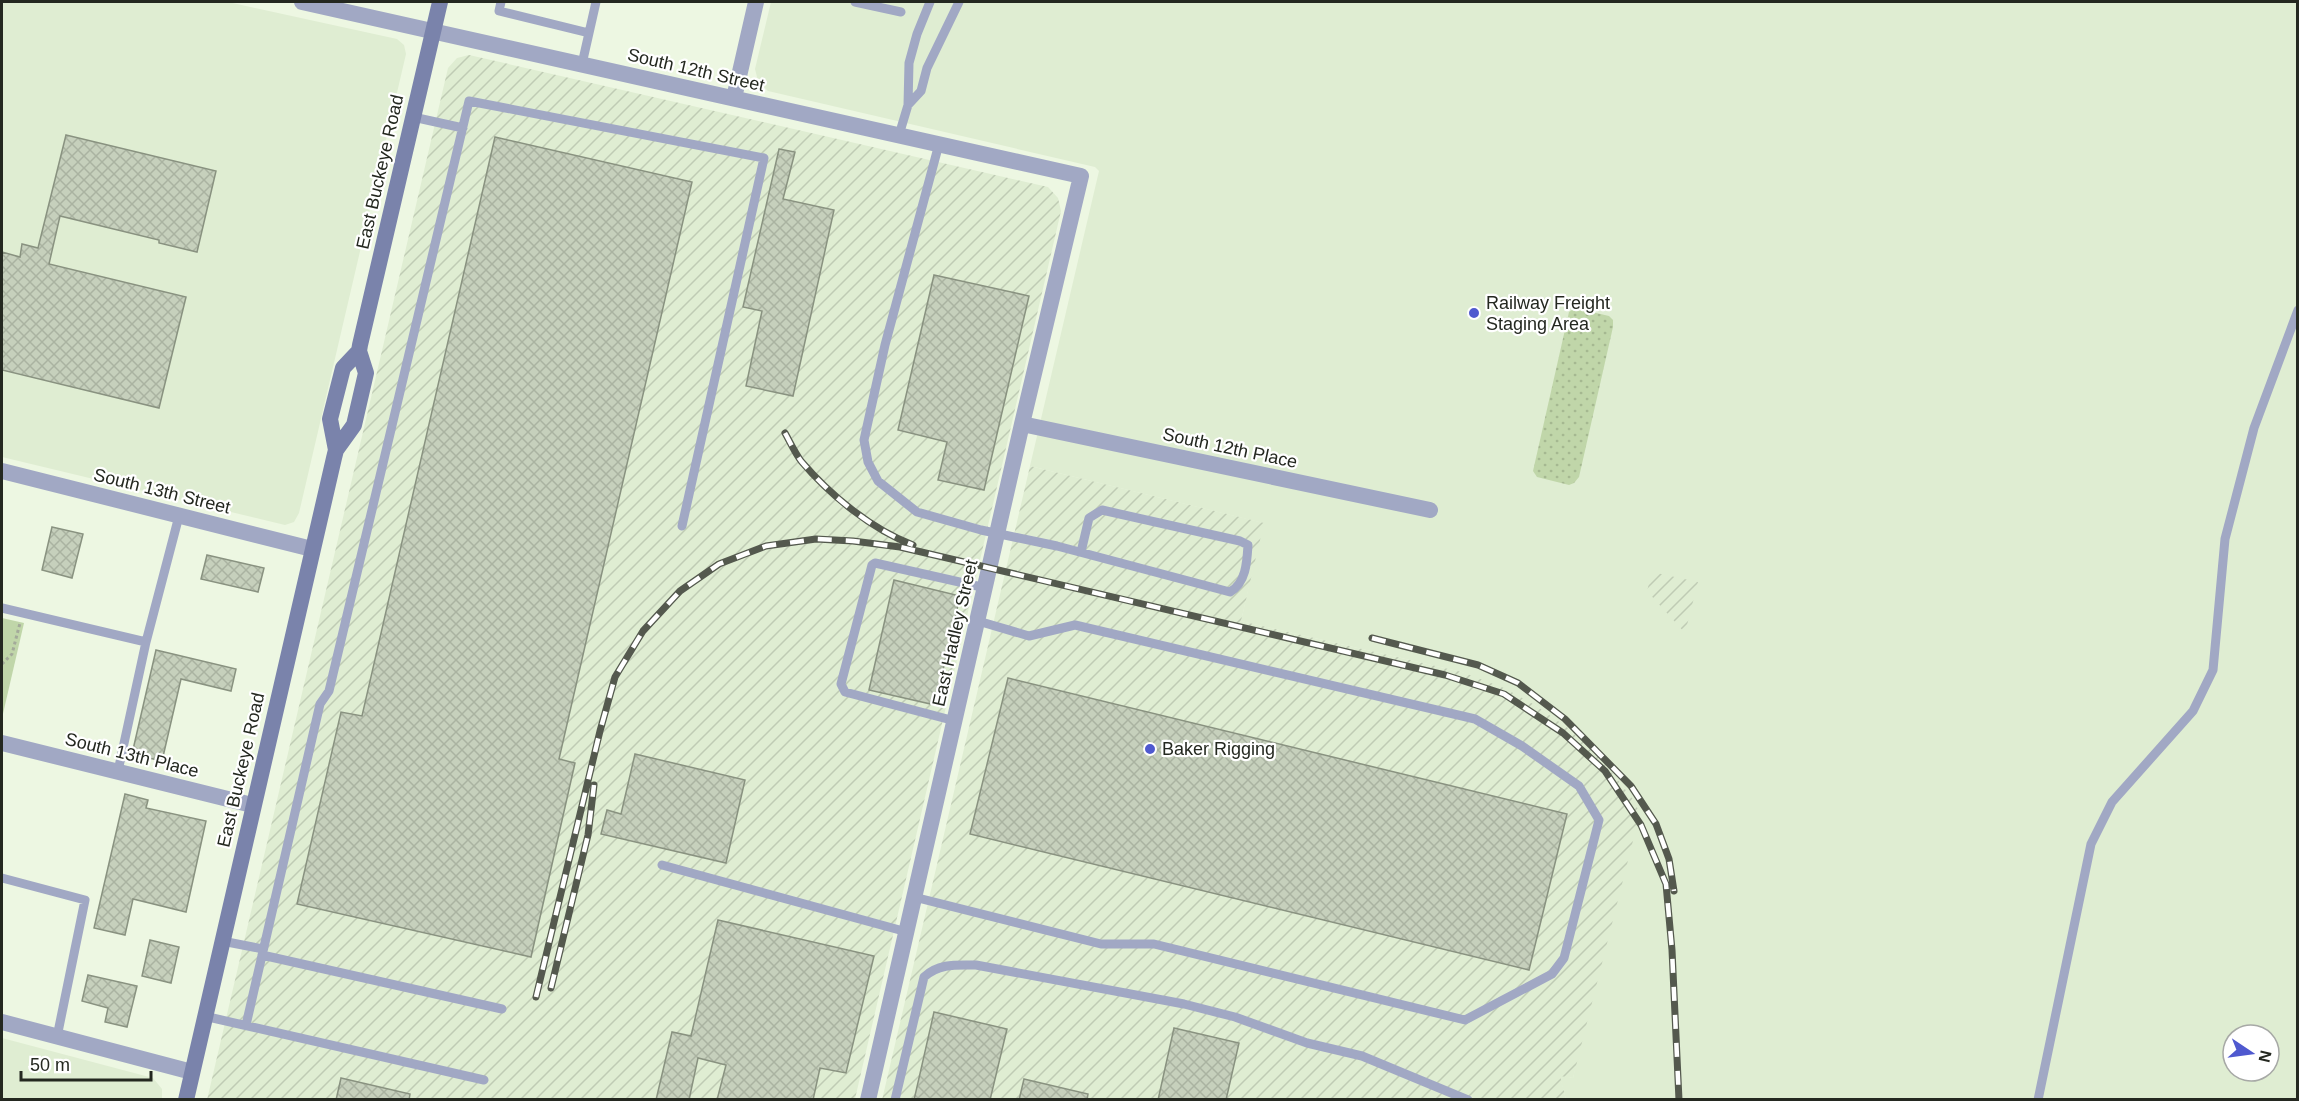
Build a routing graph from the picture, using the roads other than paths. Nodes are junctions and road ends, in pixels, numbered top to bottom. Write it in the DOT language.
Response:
graph roads {
  1 [pos="305,2"];
  2 [pos="440,2"];
  3 [pos="501,2"];
  4 [pos="596,2"];
  5 [pos="756,2"];
  6 [pos="855,2"];
  7 [pos="930,2"];
  8 [pos="959,2"];
  9 [pos="901,12"];
  10 [pos="433,31"];
  11 [pos="589,33"];
  12 [pos="582,64"];
  13 [pos="734,98"];
  14 [pos="908,105"];
  15 [pos="413,117"];
  16 [pos="463,128"];
  17 [pos="899,135"];
  18 [pos="939,144"];
  19 [pos="1081,176"];
  20 [pos="2298,310"];
  21 [pos="359,351"];
  22 [pos="1022,424"];
  23 [pos="336,450"];
  24 [pos="2,471"];
  25 [pos="1430,510"];
  26 [pos="179,516"];
  27 [pos="682,526"];
  28 [pos="998,533"];
  29 [pos="312,549"];
  30 [pos="1081,552"];
  31 [pos="986,588"];
  32 [pos="2,608"];
  33 [pos="978,621"];
  34 [pos="146,642"];
  35 [pos="955,721"];
  36 [pos="2,743"];
  37 [pos="118,771"];
  38 [pos="252,805"];
  39 [pos="662,865"];
  40 [pos="2,878"];
  41 [pos="914,897"];
  42 [pos="907,932"];
  43 [pos="222,941"];
  44 [pos="262,952"];
  45 [pos="502,1009"];
  46 [pos="204,1016"];
  47 [pos="2,1022"];
  48 [pos="246,1025"];
  49 [pos="57,1037"];
  50 [pos="192,1072"];
  51 [pos="484,1080"];
  52 [pos="186,1100"];
  53 [pos="868,1100"];
  54 [pos="895,1100"];
  55 [pos="1468,1100"];
  56 [pos="2038,1100"];
  1 -- 10 [label="street, South 12th Street"];
  2 -- 10 [label="main road, East Buckeye Road"];
  3 -- 11 [label="lane"];
  4 -- 11 [label="lane"];
  5 -- 13 [label="street"];
  6 -- 9 [label="lane"];
  7 -- 14 [label="lane"];
  8 -- 14 [label="lane"];
  10 -- 12 [label="street, South 12th Street"];
  10 -- 15 [label="main road, East Buckeye Road"];
  11 -- 12 [label="lane"];
  12 -- 13 [label="street, South 12th Street"];
  13 -- 17 [label="street, South 12th Street"];
  14 -- 17 [label="lane"];
  15 -- 16 [label="lane"];
  15 -- 21 [label="main road, East Buckeye Road"];
  16 -- 27 [label="lane"];
  16 -- 44 [label="lane"];
  17 -- 18 [label="street, South 12th Street"];
  18 -- 19 [label="street, South 12th Street"];
  18 -- 28 [label="lane"];
  19 -- 22 [label="street, East Hadley Street"];
  20 -- 56 [label="lane"];
  21 -- 23 [label="main road, East Buckeye Road"];
  21 -- 23 [label="main road, East Buckeye Road"];
  22 -- 25 [label="street, South 12th Place"];
  22 -- 28 [label="street, East Hadley Street"];
  23 -- 29 [label="main road, East Buckeye Road"];
  24 -- 26 [label="street, South 13th Street"];
  26 -- 29 [label="street, South 13th Street"];
  26 -- 34 [label="lane"];
  28 -- 30 [label="lane"];
  28 -- 31 [label="street, East Hadley Street"];
  29 -- 38 [label="main road, East Buckeye Road"];
  30 -- 30 [label="lane"];
  31 -- 33 [label="street, East Hadley Street"];
  31 -- 35 [label="lane"];
  32 -- 34 [label="lane"];
  33 -- 35 [label="street, East Hadley Street"];
  33 -- 41 [label="lane"];
  34 -- 37 [label="lane"];
  35 -- 41 [label="street, East Hadley Street"];
  36 -- 37 [label="street, South 13th Place"];
  37 -- 38 [label="street, South 13th Place"];
  38 -- 43 [label="main road, East Buckeye Road"];
  39 -- 42 [label="lane"];
  40 -- 49 [label="lane"];
  41 -- 42 [label="street, East Hadley Street"];
  42 -- 53 [label="street, East Hadley Street"];
  43 -- 44 [label="lane"];
  43 -- 46 [label="main road, East Buckeye Road"];
  44 -- 45 [label="lane"];
  44 -- 48 [label="lane"];
  46 -- 48 [label="lane"];
  46 -- 50 [label="main road, East Buckeye Road"];
  47 -- 49 [label="street"];
  48 -- 51 [label="lane"];
  49 -- 50 [label="street"];
  50 -- 52 [label="main road, East Buckeye Road"];
  54 -- 55 [label="lane"];
}
